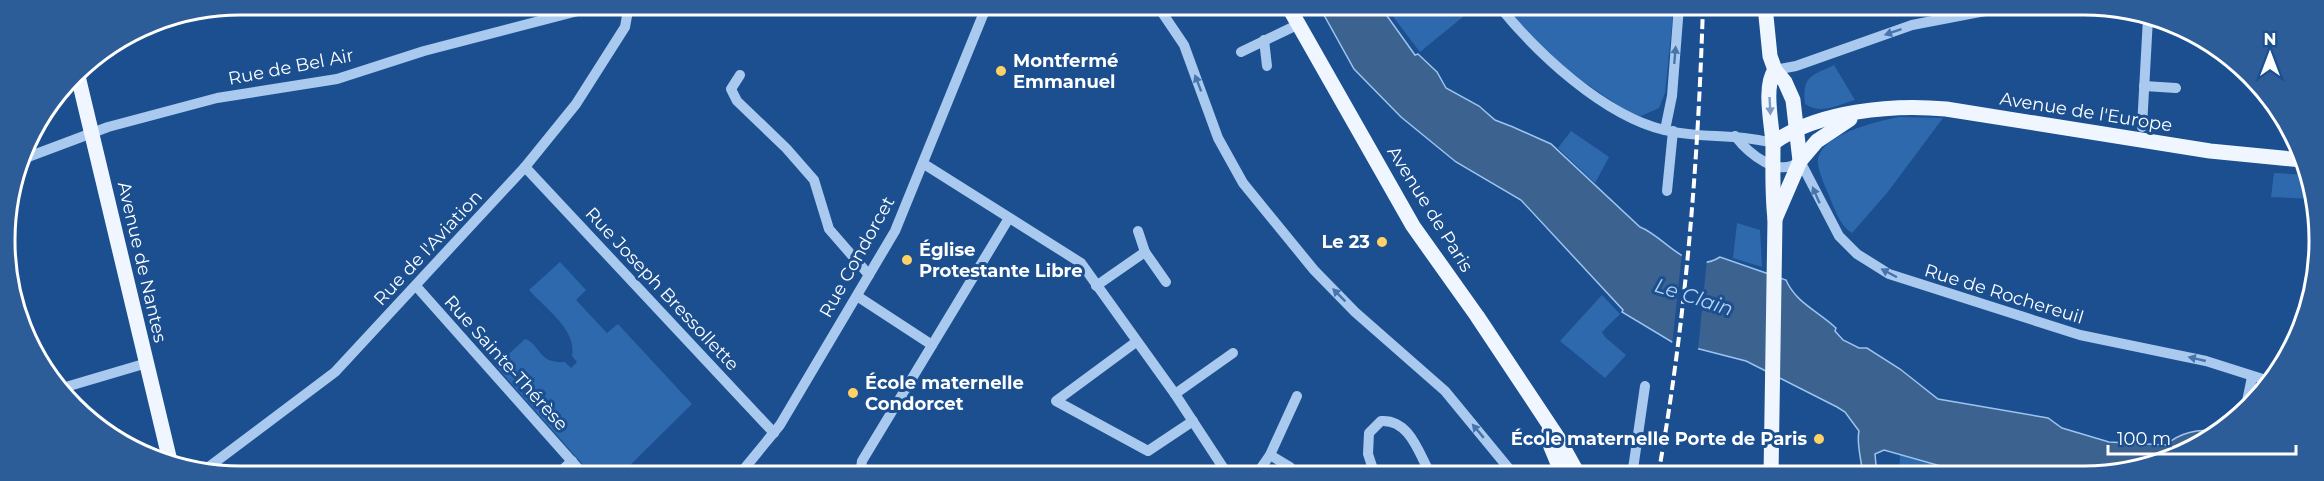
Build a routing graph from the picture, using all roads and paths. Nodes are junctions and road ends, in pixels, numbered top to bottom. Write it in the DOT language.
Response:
graph roads {
  1 [pos="563,15"];
  2 [pos="627,15"];
  3 [pos="983,15"];
  4 [pos="1164,15"];
  5 [pos="1292,15"];
  6 [pos="1507,15"];
  7 [pos="1678,15"];
  8 [pos="1766,15"];
  9 [pos="1965,15"];
  10 [pos="1297,25"];
  11 [pos="2148,25"];
  12 [pos="1264,40"];
  13 [pos="1241,52"];
  14 [pos="1267,66"];
  15 [pos="1774,70"];
  16 [pos="740,75"];
  17 [pos="79,83"];
  18 [pos="2144,86"];
  19 [pos="2176,88"];
  20 [pos="1864,112"];
  21 [pos="2142,127"];
  22 [pos="1798,128"];
  23 [pos="1669,131"];
  24 [pos="92,135"];
  25 [pos="1735,136"];
  26 [pos="1773,143"];
  27 [pos="31,156"];
  28 [pos="2294,159"];
  29 [pos="1800,161"];
  30 [pos="924,164"];
  31 [pos="1772,164"];
  32 [pos="525,167"];
  33 [pos="1667,191"];
  34 [pos="1009,218"];
  35 [pos="1775,219"];
  36 [pos="1138,231"];
  37 [pos="1145,252"];
  38 [pos="869,275"];
  39 [pos="1166,282"];
  40 [pos="416,286"];
  41 [pos="1096,286"];
  42 [pos="857,296"];
  43 [pos="1136,342"];
  44 [pos="932,345"];
  45 [pos="1213,352"];
  46 [pos="1233,353"];
  47 [pos="1221,362"];
  48 [pos="147,363"];
  49 [pos="2252,377"];
  50 [pos="2261,379"];
  51 [pos="69,386"];
  52 [pos="1645,386"];
  53 [pos="1175,393"];
  54 [pos="2249,394"];
  55 [pos="1297,396"];
  56 [pos="1193,422"];
  57 [pos="1549,428"];
  58 [pos="774,433"];
  59 [pos="1770,448"];
  60 [pos="168,454"];
  61 [pos="1270,455"];
  62 [pos="572,461"];
  63 [pos="212,464"];
  64 [pos="567,466"];
  65 [pos="576,466"];
  66 [pos="746,466"];
  67 [pos="861,466"];
  68 [pos="1222,466"];
  69 [pos="1262,466"];
  70 [pos="1288,466"];
  71 [pos="1372,466"];
  72 [pos="1426,466"];
  73 [pos="1507,466"];
  74 [pos="1559,466"];
  75 [pos="1573,466"];
  76 [pos="1633,466"];
  77 [pos="1767,466"];
  78 [pos="1771,466"];
  1 -- 24 [label="street, Rue de Bel Air"];
  2 -- 32 [label="street, Rue de l'Aviation"];
  3 -- 30 [label="street, Rue Condorcet"];
  73 -- 4 [label="street, one-way"];
  5 -- 10 [label="main road, Avenue de Paris"];
  6 -- 23 [label="street"];
  23 -- 7 [label="street, one-way"];
  8 -- 15 [label="main road"];
  9 -- 15 [label="street, one-way"];
  10 -- 12 [label="street"];
  10 -- 57 [label="main road, Avenue de Paris"];
  11 -- 18 [label="street"];
  12 -- 13 [label="street"];
  12 -- 14 [label="street"];
  15 -- 22 [label="main road"];
  15 -- 26 [label="main road, one-way"];
  16 -- 38 [label="street"];
  17 -- 24 [label="main road, Avenue de Nantes"];
  18 -- 19 [label="street"];
  18 -- 21 [label="street"];
  20 -- 22 [label="main road, Avenue de l'Europe"];
  20 -- 28 [label="main road, Avenue de l'Europe"];
  20 -- 29 [label="main road, Avenue de l'Europe"];
  22 -- 26 [label="main road, Avenue de l'Europe"];
  22 -- 29 [label="main road"];
  23 -- 25 [label="street"];
  23 -- 33 [label="street"];
  24 -- 27 [label="street, Rue de Bel Air"];
  24 -- 48 [label="main road, Avenue de Nantes"];
  25 -- 26 [label="street"];
  25 -- 31 [label="street"];
  26 -- 31 [label="main road"];
  29 -- 31 [label="street"];
  29 -- 35 [label="main road"];
  49 -- 29 [label="street, Rue de Rochereuil, one-way"];
  30 -- 34 [label="street"];
  30 -- 38 [label="street, Rue Condorcet"];
  31 -- 35 [label="main road"];
  32 -- 40 [label="street, Rue de l'Aviation"];
  32 -- 58 [label="street, Rue Joseph Bressollette"];
  34 -- 41 [label="street"];
  34 -- 44 [label="street"];
  35 -- 59 [label="main road"];
  36 -- 37 [label="street"];
  37 -- 39 [label="street"];
  37 -- 41 [label="street"];
  38 -- 42 [label="street, Rue Condorcet"];
  40 -- 62 [label="street, Rue Sainte-Thérèse"];
  40 -- 63 [label="street, Rue de l'Aviation"];
  41 -- 43 [label="street"];
  42 -- 44 [label="street"];
  42 -- 58 [label="street, Rue Condorcet"];
  43 -- 53 [label="street"];
  43 -- 56 [label="street"];
  44 -- 67 [label="street"];
  45 -- 47 [label="street"];
  46 -- 47 [label="street"];
  47 -- 53 [label="street"];
  48 -- 51 [label="street"];
  48 -- 60 [label="main road, Avenue de Nantes"];
  49 -- 50 [label="street, Rue de Rochereuil"];
  49 -- 54 [label="street"];
  52 -- 76 [label="street"];
  53 -- 56 [label="street"];
  55 -- 61 [label="street"];
  56 -- 68 [label="street"];
  57 -- 74 [label="main road, Avenue de Paris"];
  57 -- 75 [label="main road, Avenue de Paris"];
  58 -- 66 [label="street, Rue Condorcet"];
  59 -- 77 [label="main road"];
  59 -- 78 [label="main road"];
  61 -- 69 [label="street"];
  61 -- 70 [label="street"];
  62 -- 64 [label="street"];
  62 -- 65 [label="street, Rue Sainte-Thérèse"];
  71 -- 72 [label="street"];
}
